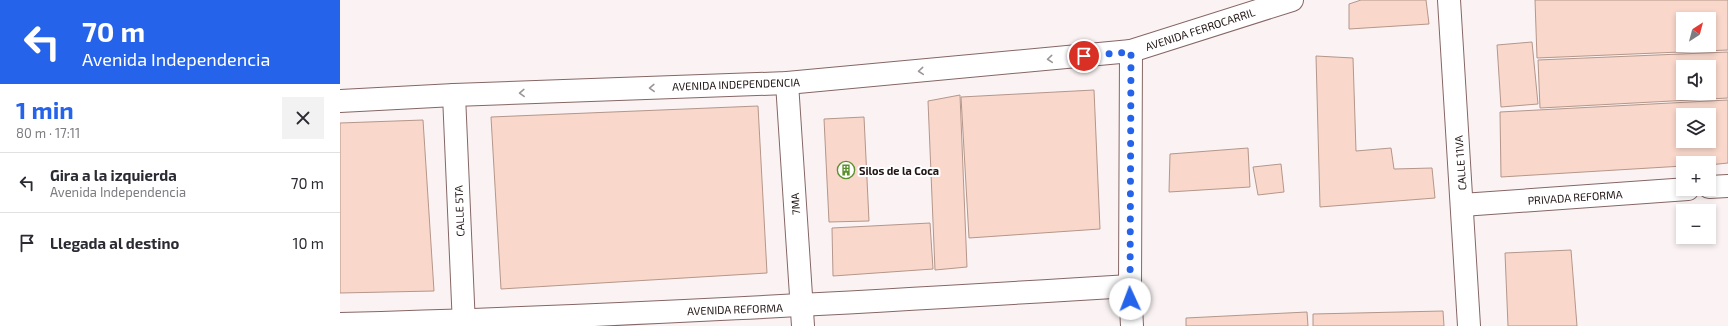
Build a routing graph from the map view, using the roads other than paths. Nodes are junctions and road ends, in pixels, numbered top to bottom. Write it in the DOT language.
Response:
graph roads {
  1 [pos="1292,0"];
  2 [pos="1449,0"];
  3 [pos="1131,52"];
  4 [pos="787,83"];
  5 [pos="454,95"];
  6 [pos="340,101"];
  7 [pos="1728,186"];
  8 [pos="1716,187"];
  9 [pos="1676,190"];
  10 [pos="1462,205"];
  11 [pos="1130,286"];
  12 [pos="802,316"];
  13 [pos="464,323"];
  14 [pos="340,324"];
  15 [pos="1132,326"];
  16 [pos="1469,326"];
  1 -- 3 [label="street, AVENIDA FERROCARRIL"];
  2 -- 10 [label="street, CALLE 11VA"];
  3 -- 4 [label="street, AVENIDA INDEPENDENCIA, one-way"];
  3 -- 11 [label="street"];
  4 -- 5 [label="street, AVENIDA INDEPENDENCIA, one-way"];
  4 -- 12 [label="street, 7MA"];
  5 -- 6 [label="street, AVENIDA INDEPENDENCIA"];
  5 -- 13 [label="street, CALLE 5TA"];
  7 -- 8 [label="street"];
  9 -- 10 [label="street, PRIVADA REFORMA"];
  10 -- 16 [label="street, CALLE 11VA"];
  11 -- 12 [label="street, AVENIDA REFORMA"];
  11 -- 15 [label="street"];
  12 -- 13 [label="street, AVENIDA REFORMA"];
  13 -- 14 [label="street, AVENIDA REFORMA"];
}
